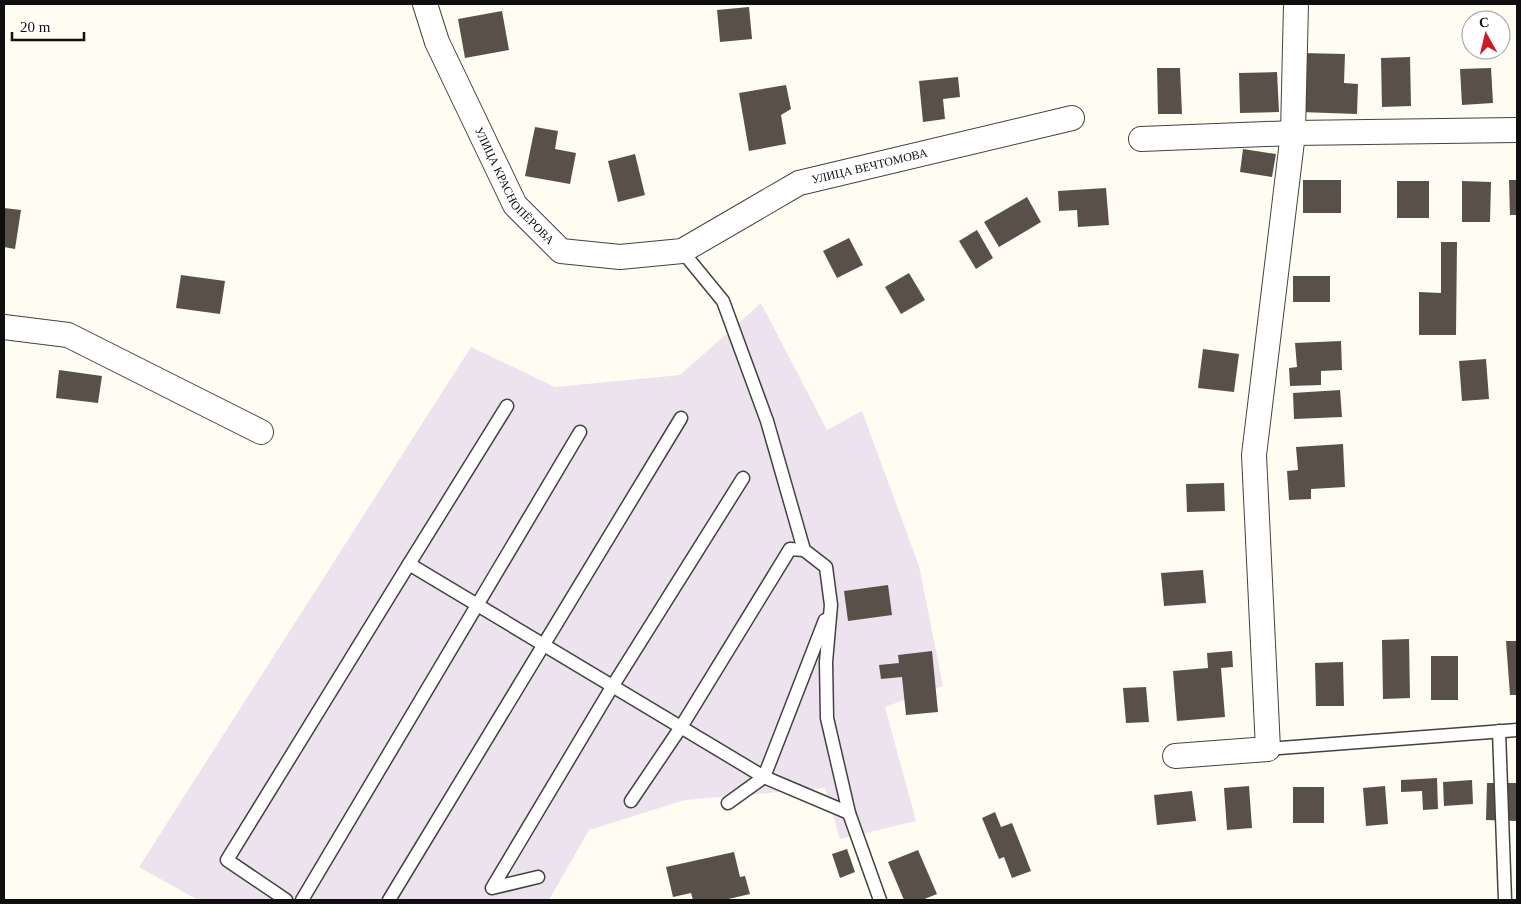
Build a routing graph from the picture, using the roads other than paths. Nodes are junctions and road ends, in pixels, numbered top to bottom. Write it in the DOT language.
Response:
graph roads {
  1 [pos="425,4"];
  2 [pos="1296,4"];
  3 [pos="1072,118"];
  4 [pos="1517,130"];
  5 [pos="1292,133"];
  6 [pos="1141,139"];
  7 [pos="682,251"];
  8 [pos="4,327"];
  9 [pos="507,406"];
  10 [pos="682,418"];
  11 [pos="261,432"];
  12 [pos="580,432"];
  13 [pos="743,478"];
  14 [pos="804,550"];
  15 [pos="409,564"];
  16 [pos="831,605"];
  17 [pos="477,606"];
  18 [pos="542,645"];
  19 [pos="612,687"];
  20 [pos="680,727"];
  21 [pos="1517,730"];
  22 [pos="1499,731"];
  23 [pos="1268,748"];
  24 [pos="1176,756"];
  25 [pos="764,777"];
  26 [pos="631,801"];
  27 [pos="728,803"];
  28 [pos="849,813"];
  29 [pos="538,878"];
  30 [pos="286,900"];
  31 [pos="302,900"];
  32 [pos="388,900"];
  33 [pos="880,900"];
  34 [pos="1505,900"];
  1 -- 7 [label="street, УЛИЦА КРАСНОПЁРОВА"];
  2 -- 5 [label="street"];
  3 -- 7 [label="street, УЛИЦА ВЕЧТОМОВА"];
  4 -- 5 [label="street"];
  5 -- 6 [label="street"];
  5 -- 23 [label="street"];
  7 -- 14 [label="lane"];
  8 -- 11 [label="street"];
  9 -- 15 [label="lane"];
  10 -- 18 [label="lane"];
  12 -- 17 [label="lane"];
  13 -- 19 [label="lane"];
  14 -- 16 [label="lane"];
  14 -- 20 [label="lane"];
  15 -- 17 [label="lane"];
  15 -- 30 [label="lane"];
  16 -- 25 [label="lane"];
  16 -- 28 [label="lane"];
  17 -- 18 [label="lane"];
  17 -- 31 [label="lane"];
  18 -- 19 [label="lane"];
  18 -- 32 [label="lane"];
  19 -- 20 [label="lane"];
  19 -- 29 [label="lane"];
  20 -- 25 [label="lane"];
  20 -- 26 [label="lane"];
  21 -- 22 [label="lane"];
  22 -- 23 [label="lane"];
  22 -- 34 [label="lane"];
  23 -- 24 [label="street"];
  25 -- 27 [label="lane"];
  25 -- 28 [label="lane"];
  28 -- 33 [label="lane"];
}
